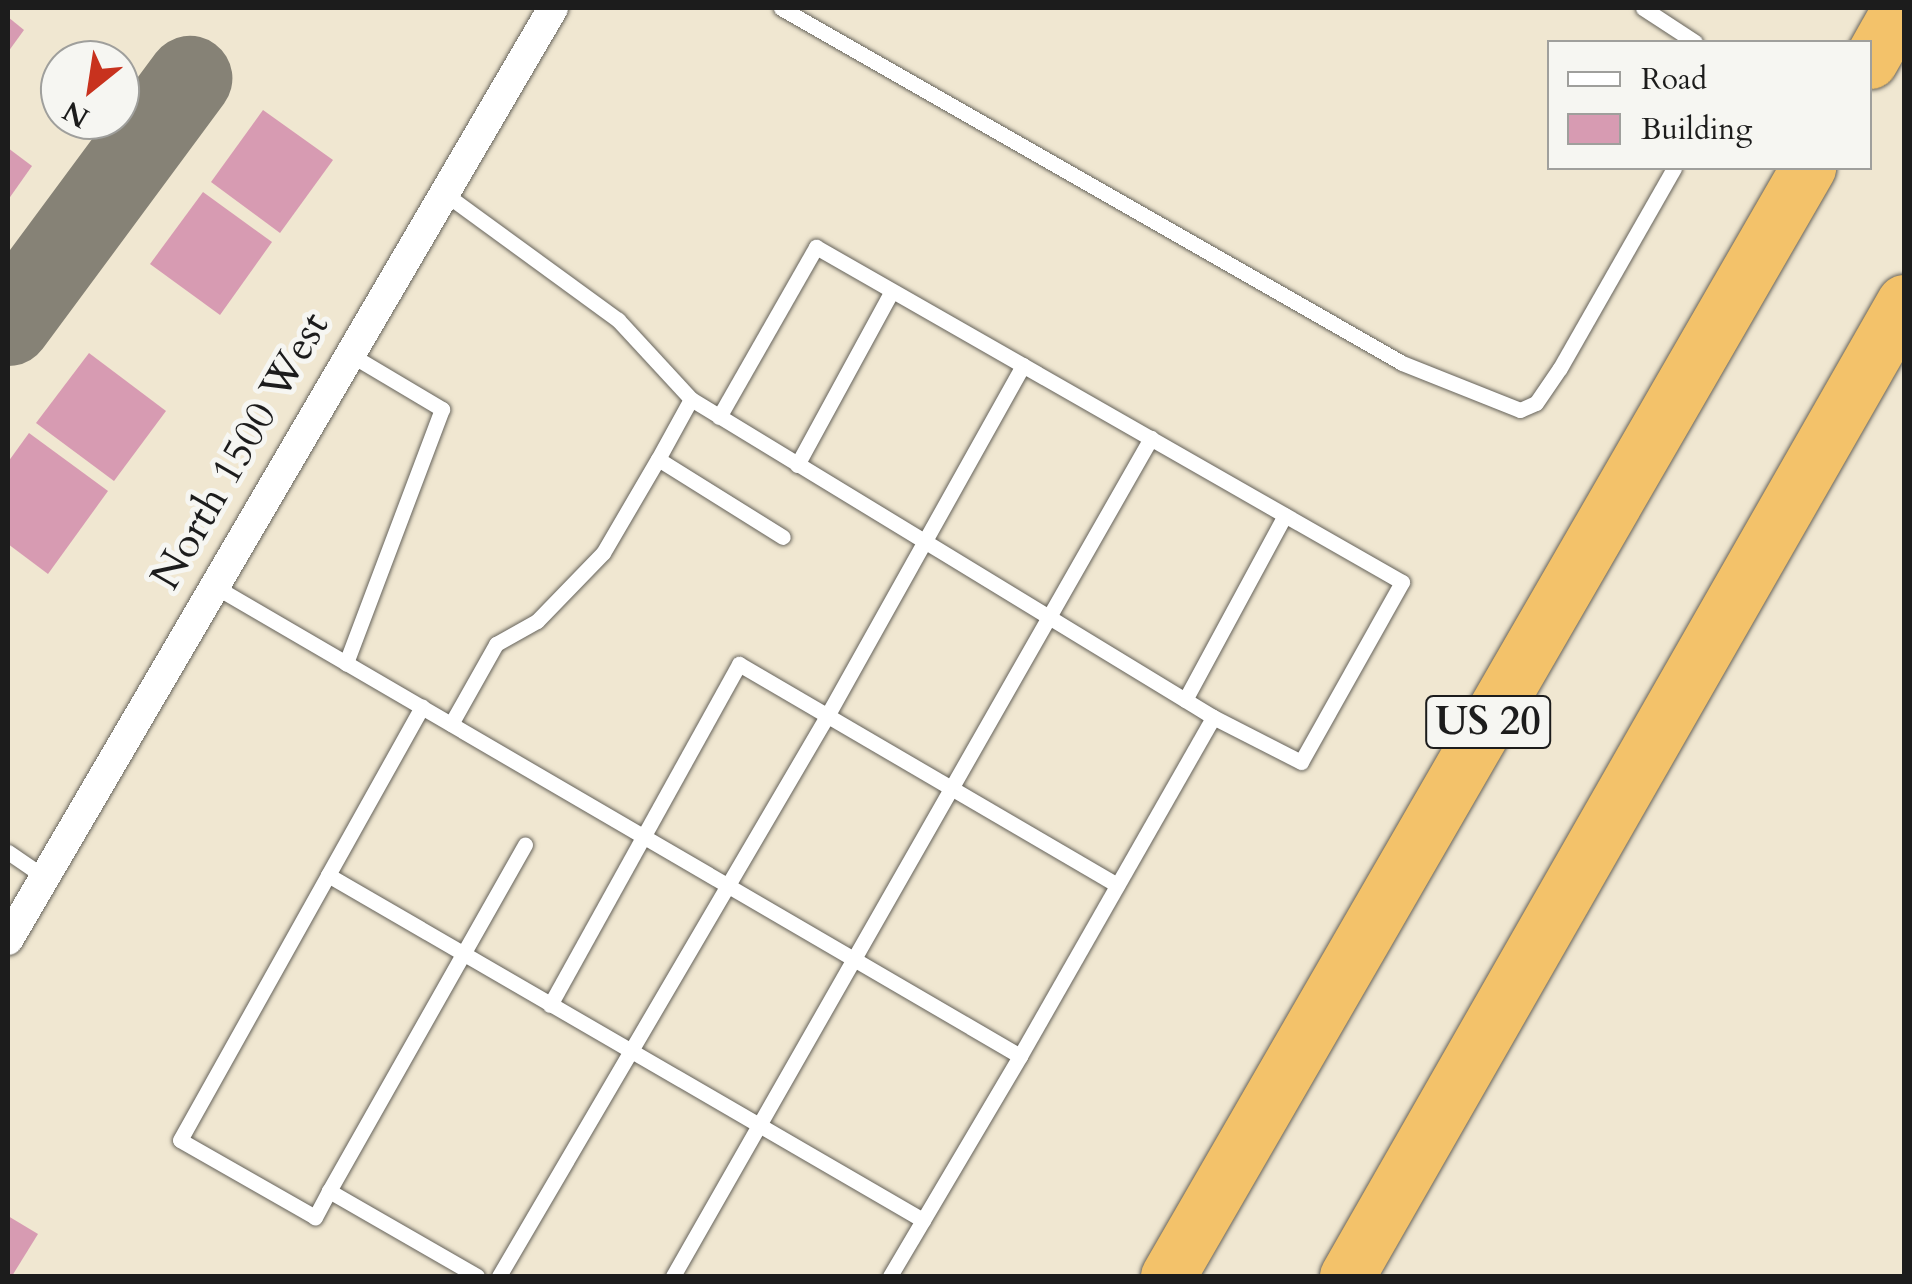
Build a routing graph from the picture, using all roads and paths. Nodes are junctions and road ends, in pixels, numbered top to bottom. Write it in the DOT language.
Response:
graph roads {
  1 [pos="553,8"];
  2 [pos="781,8"];
  3 [pos="1642,8"];
  4 [pos="1900,8"];
  5 [pos="1692,40"];
  6 [pos="1872,57"];
  7 [pos="1673,170"];
  8 [pos="1807,170"];
  9 [pos="442,191"];
  10 [pos="892,291"];
  11 [pos="1904,302"];
  12 [pos="346,352"];
  13 [pos="1023,365"];
  14 [pos="691,399"];
  15 [pos="719,417"];
  16 [pos="1151,438"];
  17 [pos="658,459"];
  18 [pos="797,465"];
  19 [pos="1285,515"];
  20 [pos="784,537"];
  21 [pos="922,541"];
  22 [pos="212,585"];
  23 [pos="1050,618"];
  24 [pos="346,663"];
  25 [pos="1185,700"];
  26 [pos="422,707"];
  27 [pos="827,716"];
  28 [pos="1213,717"];
  29 [pos="451,724"];
  30 [pos="951,788"];
  31 [pos="642,835"];
  32 [pos="525,845"];
  33 [pos="8,852"];
  34 [pos="328,875"];
  35 [pos="43,876"];
  36 [pos="1117,885"];
  37 [pos="729,886"];
  38 [pos="8,940"];
  39 [pos="463,954"];
  40 [pos="856,960"];
  41 [pos="550,1005"];
  42 [pos="633,1052"];
  43 [pos="1020,1056"];
  44 [pos="760,1126"];
  45 [pos="329,1191"];
  46 [pos="923,1220"];
  47 [pos="477,1276"];
  48 [pos="499,1276"];
  49 [pos="673,1276"];
  50 [pos="890,1276"];
  51 [pos="1168,1276"];
  52 [pos="1347,1276"];
  1 -- 9 [label="street, North 1500 West"];
  2 -- 7 [label="lane"];
  3 -- 5 [label="lane"];
  4 -- 6 [label="highway"];
  8 -- 51 [label="highway, US 20"];
  9 -- 12 [label="street, North 1500 West"];
  9 -- 14 [label="lane"];
  10 -- 13 [label="lane"];
  10 -- 15 [label="lane"];
  10 -- 18 [label="lane"];
  11 -- 52 [label="highway"];
  12 -- 22 [label="street, North 1500 West"];
  12 -- 24 [label="lane"];
  13 -- 16 [label="lane"];
  13 -- 21 [label="lane"];
  14 -- 15 [label="lane"];
  14 -- 17 [label="lane"];
  15 -- 18 [label="lane"];
  16 -- 19 [label="lane"];
  16 -- 23 [label="lane"];
  17 -- 20 [label="lane"];
  17 -- 29 [label="lane"];
  18 -- 21 [label="lane"];
  19 -- 25 [label="lane"];
  19 -- 28 [label="lane"];
  21 -- 23 [label="lane"];
  21 -- 27 [label="lane"];
  22 -- 24 [label="lane"];
  22 -- 35 [label="street, North 1500 West"];
  23 -- 25 [label="lane"];
  23 -- 30 [label="lane"];
  24 -- 26 [label="lane"];
  25 -- 28 [label="lane"];
  26 -- 29 [label="lane"];
  26 -- 34 [label="lane"];
  27 -- 30 [label="lane"];
  27 -- 31 [label="lane"];
  27 -- 37 [label="lane"];
  28 -- 36 [label="lane"];
  29 -- 31 [label="lane"];
  30 -- 36 [label="lane"];
  30 -- 40 [label="lane"];
  31 -- 37 [label="lane"];
  31 -- 41 [label="lane"];
  32 -- 39 [label="lane"];
  33 -- 35 [label="lane"];
  34 -- 39 [label="lane"];
  34 -- 45 [label="lane"];
  35 -- 38 [label="street, North 1500 West"];
  36 -- 43 [label="lane"];
  37 -- 40 [label="lane"];
  37 -- 42 [label="lane"];
  39 -- 41 [label="lane"];
  39 -- 45 [label="lane"];
  40 -- 43 [label="lane"];
  40 -- 44 [label="lane"];
  41 -- 42 [label="lane"];
  42 -- 44 [label="lane"];
  42 -- 48 [label="lane"];
  43 -- 46 [label="lane"];
  44 -- 46 [label="lane"];
  44 -- 49 [label="lane"];
  45 -- 47 [label="lane"];
  46 -- 50 [label="lane"];
}
